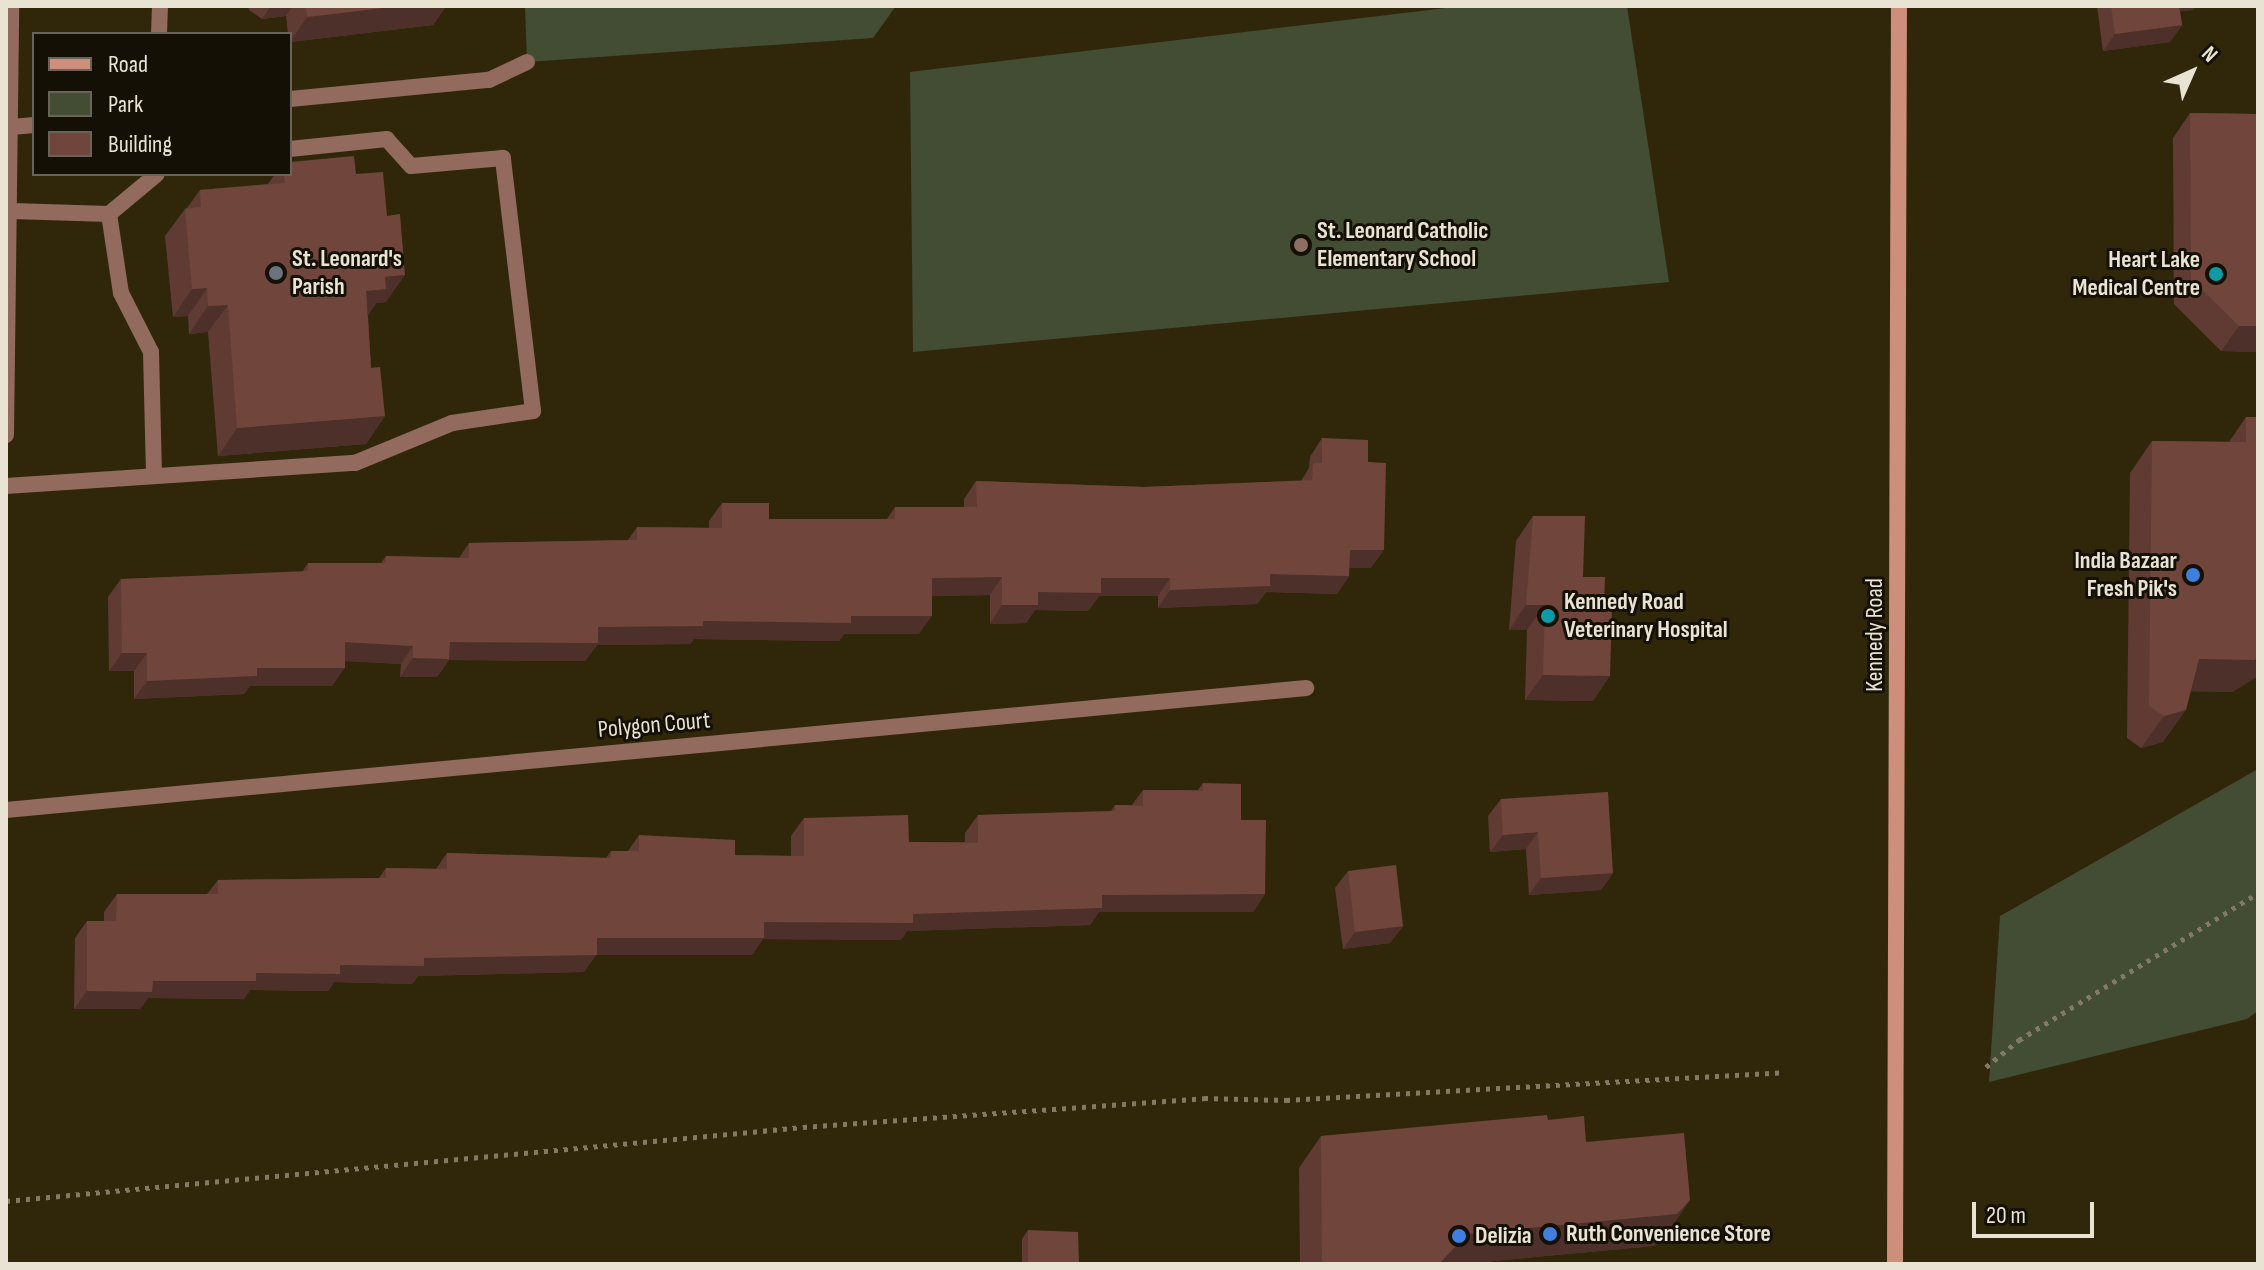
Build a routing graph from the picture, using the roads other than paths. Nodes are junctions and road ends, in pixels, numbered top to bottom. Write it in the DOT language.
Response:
graph roads {
  1 [pos="11,6"];
  2 [pos="160,6"];
  3 [pos="1899,6"];
  4 [pos="159,32"];
  5 [pos="527,62"];
  6 [pos="292,99"];
  7 [pos="32,125"];
  8 [pos="12,127"];
  9 [pos="292,149"];
  10 [pos="155,176"];
  11 [pos="12,211"];
  12 [pos="109,214"];
  13 [pos="6,435"];
  14 [pos="154,476"];
  15 [pos="6,486"];
  16 [pos="1306,688"];
  17 [pos="6,810"];
  18 [pos="1895,1264"];
  1 -- 8 [label="street"];
  2 -- 4 [label="street"];
  3 -- 18 [label="main road, Kennedy Road"];
  5 -- 6 [label="street"];
  7 -- 8 [label="street"];
  8 -- 11 [label="street"];
  9 -- 14 [label="street"];
  10 -- 12 [label="street"];
  11 -- 12 [label="street"];
  11 -- 13 [label="street"];
  12 -- 14 [label="street"];
  14 -- 15 [label="street"];
  16 -- 17 [label="street, Polygon Court"];
}
